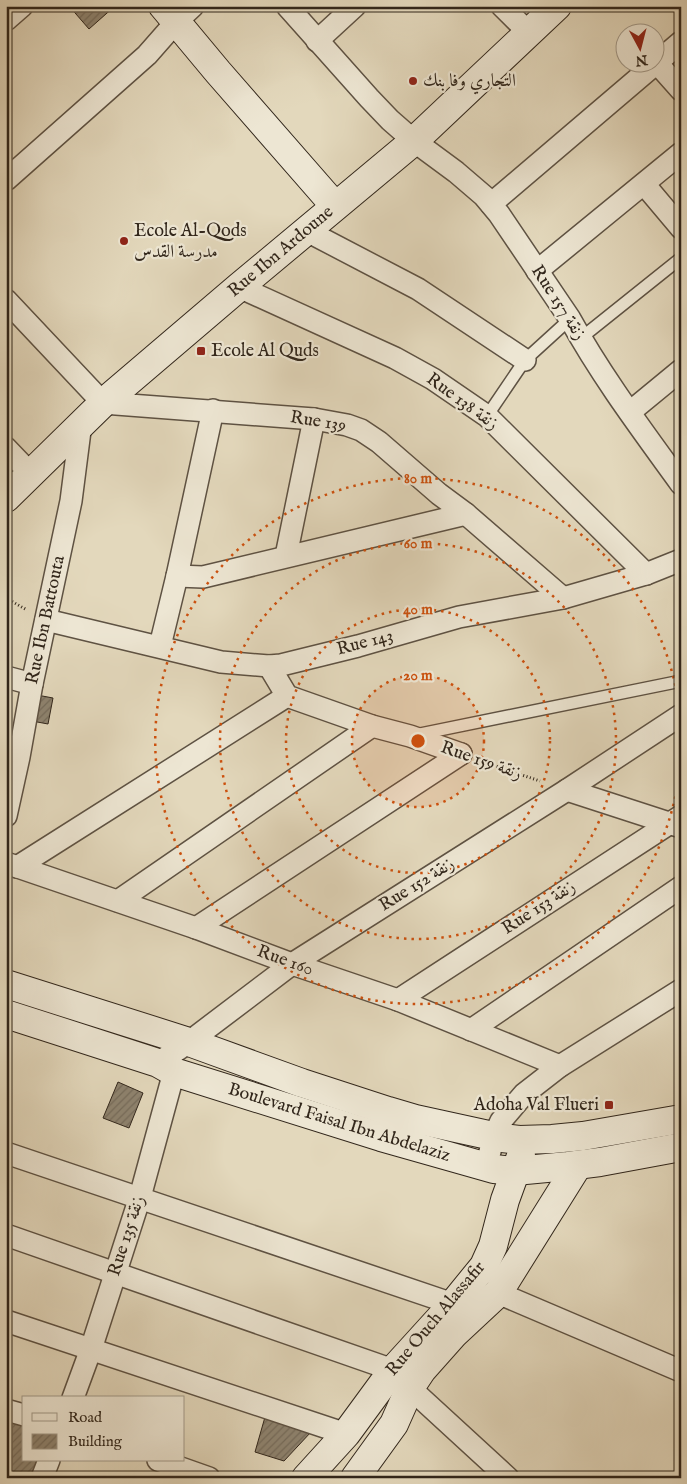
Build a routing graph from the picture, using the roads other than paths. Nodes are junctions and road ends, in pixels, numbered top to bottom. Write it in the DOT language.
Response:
graph roads {
  1 [pos="22,6"];
  2 [pos="288,6"];
  3 [pos="355,6"];
  4 [pos="502,6"];
  5 [pos="557,6"];
  6 [pos="177,11"];
  7 [pos="6,20"];
  8 [pos="529,33"];
  9 [pos="317,41"];
  10 [pos="681,42"];
  11 [pos="664,58"];
  12 [pos="664,70"];
  13 [pos="647,72"];
  14 [pos="681,90"];
  15 [pos="414,141"];
  16 [pos="681,153"];
  17 [pos="6,180"];
  18 [pos="644,184"];
  19 [pos="491,204"];
  20 [pos="335,206"];
  21 [pos="681,228"];
  22 [pos="307,231"];
  23 [pos="681,258"];
  24 [pos="537,271"];
  25 [pos="240,286"];
  26 [pos="6,300"];
  27 [pos="570,319"];
  28 [pos="581,338"];
  29 [pos="525,360"];
  30 [pos="681,370"];
  31 [pos="103,403"];
  32 [pos="213,410"];
  33 [pos="630,412"];
  34 [pos="487,416"];
  35 [pos="314,419"];
  36 [pos="81,423"];
  37 [pos="6,448"];
  38 [pos="30,474"];
  39 [pos="681,484"];
  40 [pos="6,498"];
  41 [pos="466,514"];
  42 [pos="286,556"];
  43 [pos="681,560"];
  44 [pos="646,574"];
  45 [pos="177,576"];
  46 [pos="563,598"];
  47 [pos="46,620"];
  48 [pos="160,646"];
  49 [pos="269,666"];
  50 [pos="6,677"];
  51 [pos="681,682"];
  52 [pos="32,684"];
  53 [pos="287,696"];
  54 [pos="681,715"];
  55 [pos="372,726"];
  56 [pos="410,736"];
  57 [pos="13,754"];
  58 [pos="567,790"];
  59 [pos="6,816"];
  60 [pos="677,822"];
  61 [pos="12,865"];
  62 [pos="681,887"];
  63 [pos="118,901"];
  64 [pos="196,928"];
  65 [pos="292,964"];
  66 [pos="6,984"];
  67 [pos="681,990"];
  68 [pos="398,1000"];
  69 [pos="6,1014"];
  70 [pos="471,1030"];
  71 [pos="189,1042"];
  72 [pos="560,1066"];
  73 [pos="166,1067"];
  74 [pos="681,1119"];
  75 [pos="494,1136"];
  76 [pos="527,1140"];
  77 [pos="681,1147"];
  78 [pos="6,1153"];
  79 [pos="578,1165"];
  80 [pos="486,1167"];
  81 [pos="516,1171"];
  82 [pos="140,1197"];
  83 [pos="6,1235"];
  84 [pos="116,1273"];
  85 [pos="498,1293"];
  86 [pos="453,1304"];
  87 [pos="6,1321"];
  88 [pos="91,1349"];
  89 [pos="681,1371"];
  90 [pos="401,1379"];
  91 [pos="74,1396"];
  92 [pos="6,1410"];
  93 [pos="22,1414"];
  94 [pos="346,1434"];
  95 [pos="48,1462"];
  96 [pos="164,1462"];
  97 [pos="497,1474"];
  98 [pos="42,1478"];
  99 [pos="209,1478"];
  100 [pos="306,1478"];
  101 [pos="355,1478"];
  1 -- 7 [label="street"];
  2 -- 9 [label="street, Rue 157 زنقة"];
  3 -- 9 [label="street"];
  4 -- 8 [label="street"];
  5 -- 8 [label="street, Rue Ibn Ardoune"];
  6 -- 17 [label="street"];
  6 -- 20 [label="street"];
  8 -- 15 [label="street, Rue Ibn Ardoune"];
  9 -- 15 [label="street, Rue 157 زنقة"];
  10 -- 11 [label="street"];
  12 -- 14 [label="street"];
  13 -- 19 [label="street"];
  15 -- 19 [label="street, Rue 157 زنقة"];
  15 -- 20 [label="street, Rue Ibn Ardoune"];
  16 -- 18 [label="street"];
  18 -- 21 [label="street"];
  18 -- 24 [label="street"];
  19 -- 24 [label="street, Rue 157 زنقة"];
  20 -- 22 [label="street, Rue Ibn Ardoune"];
  22 -- 25 [label="street, Rue Ibn Ardoune"];
  22 -- 29 [label="street"];
  23 -- 28 [label="lane"];
  24 -- 27 [label="street, Rue 157 زنقة"];
  25 -- 31 [label="street, Rue Ibn Ardoune"];
  25 -- 34 [label="street, Rue 138 زنقة"];
  26 -- 31 [label="street"];
  27 -- 28 [label="street, Rue 157 زنقة"];
  27 -- 29 [label="lane"];
  28 -- 33 [label="street, Rue 157 زنقة"];
  29 -- 34 [label="lane"];
  30 -- 33 [label="street"];
  31 -- 32 [label="street, Rue 139"];
  31 -- 36 [label="street, Rue Ibn Ardoune"];
  32 -- 35 [label="street, Rue 139"];
  32 -- 45 [label="street"];
  33 -- 39 [label="street, Rue 157 زنقة"];
  34 -- 44 [label="street, Rue 138 زنقة"];
  35 -- 41 [label="street, Rue 139"];
  35 -- 42 [label="street"];
  36 -- 38 [label="street, Rue Ibn Ardoune"];
  36 -- 47 [label="street, Rue Ibn Battouta"];
  37 -- 38 [label="street"];
  38 -- 40 [label="street, Rue Ibn Ardoune"];
  41 -- 42 [label="street"];
  41 -- 46 [label="street, Rue 139"];
  42 -- 45 [label="street"];
  43 -- 44 [label="street, Rue 143"];
  44 -- 46 [label="street, Rue 143"];
  45 -- 48 [label="street"];
  46 -- 49 [label="street, Rue 143"];
  47 -- 48 [label="street, Rue 143"];
  47 -- 52 [label="street, Rue Ibn Battouta"];
  48 -- 49 [label="street, Rue 143"];
  49 -- 53 [label="street"];
  50 -- 52 [label="street"];
  51 -- 56 [label="lane"];
  52 -- 57 [label="street, Rue Ibn Battouta"];
  53 -- 55 [label="street, Rue 159 زنقة"];
  53 -- 61 [label="street"];
  54 -- 58 [label="street, Rue 152 زنقة"];
  55 -- 56 [label="street, Rue 159 زنقة"];
  55 -- 63 [label="street"];
  56 -- 64 [label="street, Rue 159 زنقة"];
  57 -- 59 [label="street, Rue Ibn Battouta"];
  58 -- 60 [label="street"];
  58 -- 65 [label="street, Rue 152 زنقة"];
  60 -- 68 [label="street, Rue 153 زنقة"];
  61 -- 63 [label="street, Rue 160"];
  62 -- 70 [label="street"];
  63 -- 64 [label="street, Rue 160"];
  64 -- 65 [label="street, Rue 160"];
  65 -- 68 [label="street, Rue 160"];
  65 -- 71 [label="street, Rue 152 زنقة"];
  66 -- 71 [label="street, Boulevard Faisal Ibn Abdelaziz"];
  67 -- 72 [label="street"];
  68 -- 70 [label="street, Rue 160"];
  69 -- 73 [label="street, Boulevard Faisal Ibn Abdelaziz"];
  70 -- 72 [label="street, Rue 160"];
  71 -- 73 [label="street, Rue 152 زنقة"];
  71 -- 75 [label="street, Boulevard Faisal Ibn Abdelaziz"];
  72 -- 75 [label="street"];
  73 -- 80 [label="street, Boulevard Faisal Ibn Abdelaziz"];
  73 -- 82 [label="street, Rue 135 زنقة"];
  74 -- 76 [label="street, Boulevard Faisal Ibn Abdelaziz"];
  75 -- 76 [label="street, Boulevard Faisal Ibn Abdelaziz"];
  75 -- 80 [label="street"];
  76 -- 81 [label="street, Rue Ouch Alassafir"];
  77 -- 79 [label="street, Boulevard Faisal Ibn Abdelaziz"];
  78 -- 82 [label="street"];
  79 -- 81 [label="street, Boulevard Faisal Ibn Abdelaziz"];
  79 -- 85 [label="street, Rue Ouch Alassafir"];
  80 -- 81 [label="street, Boulevard Faisal Ibn Abdelaziz"];
  81 -- 86 [label="street, Rue Ouch Alassafir"];
  82 -- 84 [label="street, Rue 135 زنقة"];
  82 -- 86 [label="street"];
  83 -- 84 [label="street"];
  84 -- 88 [label="street, Rue 135 زنقة"];
  84 -- 90 [label="street"];
  85 -- 89 [label="street"];
  85 -- 90 [label="street, Rue Ouch Alassafir"];
  86 -- 90 [label="street, Rue Ouch Alassafir"];
  87 -- 88 [label="street"];
  88 -- 91 [label="street, Rue 135 زنقة"];
  88 -- 94 [label="street"];
  90 -- 94 [label="street, Rue Ouch Alassafir"];
  90 -- 97 [label="street"];
  90 -- 101 [label="street, Rue Ouch Alassafir"];
  92 -- 93 [label="street"];
  94 -- 100 [label="street, Rue Ouch Alassafir"];
  95 -- 98 [label="street"];
  96 -- 99 [label="street"];
}
